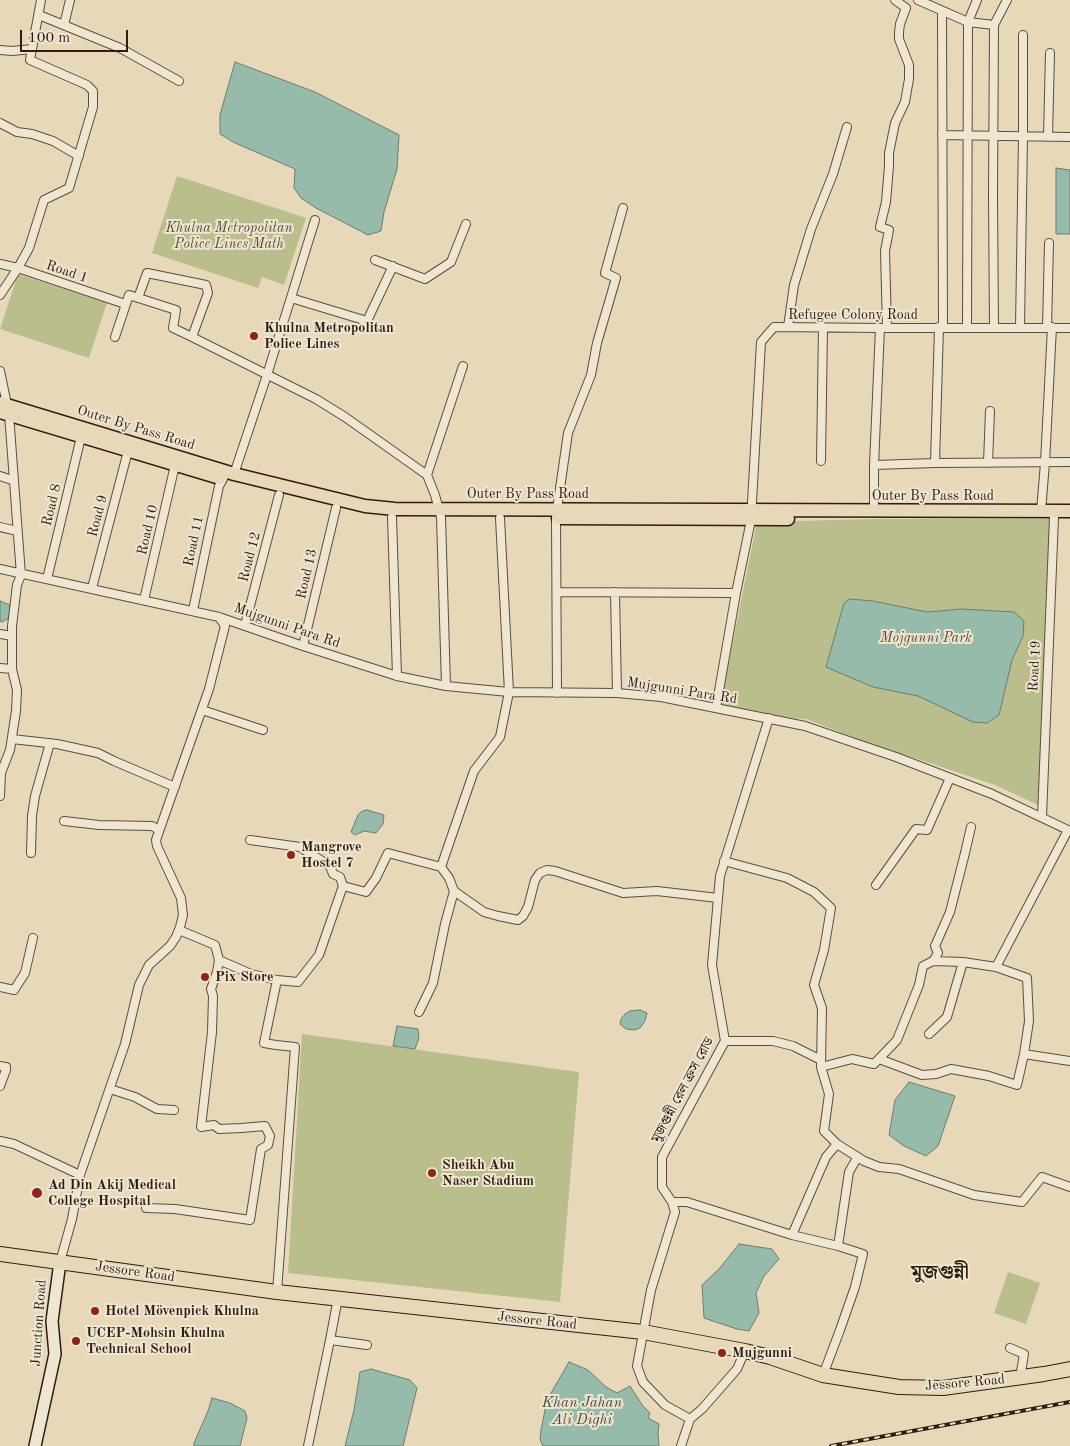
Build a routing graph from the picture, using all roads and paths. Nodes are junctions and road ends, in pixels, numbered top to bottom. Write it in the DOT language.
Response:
graph roads {
  1 [pos="41,0"];
  2 [pos="70,0"];
  3 [pos="895,0"];
  4 [pos="918,0"];
  5 [pos="978,0"];
  6 [pos="1007,0"];
  7 [pos="942,11"];
  8 [pos="39,14"];
  9 [pos="968,22"];
  10 [pos="64,25"];
  11 [pos="994,25"];
  12 [pos="1023,34"];
  13 [pos="32,49"];
  14 [pos="0,50"];
  15 [pos="1050,53"];
  16 [pos="179,81"];
  17 [pos="0,123"];
  18 [pos="847,127"];
  19 [pos="942,135"];
  20 [pos="968,135"];
  21 [pos="1023,136"];
  22 [pos="994,137"];
  23 [pos="1048,137"];
  24 [pos="1070,137"];
  25 [pos="79,156"];
  26 [pos="623,208"];
  27 [pos="315,220"];
  28 [pos="466,224"];
  29 [pos="1049,243"];
  30 [pos="375,260"];
  31 [pos="0,264"];
  32 [pos="393,266"];
  33 [pos="18,268"];
  34 [pos="0,296"];
  35 [pos="138,298"];
  36 [pos="291,298"];
  37 [pos="125,304"];
  38 [pos="788,327"];
  39 [pos="823,327"];
  40 [pos="941,327"];
  41 [pos="967,327"];
  42 [pos="1020,327"];
  43 [pos="884,328"];
  44 [pos="994,328"];
  45 [pos="1050,328"];
  46 [pos="1070,328"];
  47 [pos="115,336"];
  48 [pos="192,337"];
  49 [pos="463,366"];
  50 [pos="0,371"];
  51 [pos="267,375"];
  52 [pos="4,408"];
  53 [pos="990,411"];
  54 [pos="82,437"];
  55 [pos="128,451"];
  56 [pos="821,461"];
  57 [pos="1070,462"];
  58 [pos="935,463"];
  59 [pos="988,463"];
  60 [pos="1045,463"];
  61 [pos="175,465"];
  62 [pos="874,465"];
  63 [pos="0,476"];
  64 [pos="228,476"];
  65 [pos="427,476"];
  66 [pos="12,480"];
  67 [pos="279,495"];
  68 [pos="336,508"];
  69 [pos="874,511"];
  70 [pos="1041,511"];
  71 [pos="1070,511"];
  72 [pos="440,513"];
  73 [pos="557,514"];
  74 [pos="751,515"];
  75 [pos="392,517"];
  76 [pos="1054,517"];
  77 [pos="500,518"];
  78 [pos="1070,518"];
  79 [pos="0,527"];
  80 [pos="17,532"];
  81 [pos="0,569"];
  82 [pos="21,575"];
  83 [pos="47,579"];
  84 [pos="92,588"];
  85 [pos="557,592"];
  86 [pos="615,592"];
  87 [pos="736,593"];
  88 [pos="144,600"];
  89 [pos="193,610"];
  90 [pos="219,617"];
  91 [pos="245,625"];
  92 [pos="0,634"];
  93 [pos="12,636"];
  94 [pos="303,646"];
  95 [pos="0,668"];
  96 [pos="12,670"];
  97 [pos="397,676"];
  98 [pos="446,686"];
  99 [pos="509,692"];
  100 [pos="557,693"];
  101 [pos="617,693"];
  102 [pos="716,708"];
  103 [pos="202,710"];
  104 [pos="769,718"];
  105 [pos="263,730"];
  106 [pos="12,739"];
  107 [pos="50,743"];
  108 [pos="950,778"];
  109 [pos="175,787"];
  110 [pos="0,796"];
  111 [pos="1042,816"];
  112 [pos="64,821"];
  113 [pos="970,827"];
  114 [pos="159,830"];
  115 [pos="1069,830"];
  116 [pos="250,840"];
  117 [pos="31,853"];
  118 [pos="724,861"];
  119 [pos="441,867"];
  120 [pos="876,885"];
  121 [pos="343,886"];
  122 [pos="454,891"];
  123 [pos="718,898"];
  124 [pos="179,930"];
  125 [pos="33,938"];
  126 [pos="219,960"];
  127 [pos="933,960"];
  128 [pos="963,962"];
  129 [pos="996,967"];
  130 [pos="277,980"];
  131 [pos="0,986"];
  132 [pos="419,1012"];
  133 [pos="929,1034"];
  134 [pos="725,1041"];
  135 [pos="1024,1054"];
  136 [pos="879,1058"];
  137 [pos="1070,1061"];
  138 [pos="821,1064"];
  139 [pos="0,1066"];
  140 [pos="0,1086"];
  141 [pos="110,1089"];
  142 [pos="174,1110"];
  143 [pos="0,1141"];
  144 [pos="837,1144"];
  145 [pos="857,1158"];
  146 [pos="80,1175"];
  147 [pos="1070,1187"];
  148 [pos="672,1202"];
  149 [pos="146,1208"];
  150 [pos="792,1235"];
  151 [pos="838,1246"];
  152 [pos="0,1254"];
  153 [pos="60,1262"];
  154 [pos="277,1292"];
  155 [pos="338,1298"];
  156 [pos="643,1332"];
  157 [pos="330,1340"];
  158 [pos="367,1345"];
  159 [pos="1010,1348"];
  160 [pos="745,1351"];
  161 [pos="1070,1369"];
  162 [pos="823,1375"];
  163 [pos="1020,1378"];
  164 [pos="690,1419"];
  165 [pos="35,1446"];
  166 [pos="308,1446"];
  167 [pos="681,1446"];
  1 -- 8 [label="street"];
  2 -- 10 [label="street"];
  3 -- 43 [label="street"];
  4 -- 7 [label="street"];
  5 -- 9 [label="street"];
  6 -- 11 [label="street"];
  7 -- 9 [label="street"];
  7 -- 19 [label="street"];
  8 -- 10 [label="street"];
  8 -- 13 [label="street"];
  9 -- 11 [label="street"];
  9 -- 20 [label="street"];
  10 -- 16 [label="street"];
  11 -- 22 [label="street"];
  12 -- 21 [label="street"];
  13 -- 14 [label="street"];
  13 -- 25 [label="street"];
  15 -- 23 [label="street"];
  17 -- 25 [label="street"];
  18 -- 38 [label="street"];
  19 -- 20 [label="street"];
  19 -- 40 [label="street"];
  20 -- 22 [label="street"];
  20 -- 41 [label="street"];
  21 -- 22 [label="street"];
  21 -- 23 [label="street"];
  21 -- 42 [label="street"];
  22 -- 44 [label="street"];
  23 -- 24 [label="street"];
  25 -- 33 [label="street"];
  26 -- 73 [label="street"];
  27 -- 36 [label="street, Road 11"];
  28 -- 32 [label="street"];
  29 -- 45 [label="street"];
  30 -- 32 [label="street"];
  31 -- 33 [label="street, Road 1"];
  32 -- 36 [label="street"];
  33 -- 34 [label="street"];
  33 -- 37 [label="street, Road 1"];
  35 -- 37 [label="street"];
  35 -- 48 [label="street"];
  35 -- 48 [label="street"];
  36 -- 51 [label="street, Road 11"];
  37 -- 47 [label="street"];
  38 -- 39 [label="street, Refugee Colony Road"];
  38 -- 74 [label="street, Refugee Colony Road"];
  39 -- 43 [label="street, Refugee Colony Road"];
  39 -- 56 [label="street"];
  40 -- 41 [label="street, Refugee Colony Road"];
  40 -- 43 [label="street, Refugee Colony Road"];
  40 -- 58 [label="street"];
  41 -- 44 [label="street, Refugee Colony Road"];
  42 -- 44 [label="street, Refugee Colony Road"];
  42 -- 45 [label="street, Refugee Colony Road"];
  43 -- 62 [label="street"];
  45 -- 46 [label="street, Refugee Colony Road"];
  45 -- 60 [label="street"];
  48 -- 51 [label="street"];
  49 -- 65 [label="street"];
  50 -- 52 [label="street"];
  51 -- 64 [label="street, Road 11"];
  51 -- 65 [label="street"];
  52 -- 54 [label="main road, Outer By Pass Road"];
  52 -- 64 [label="main road, Outer By Pass Road"];
  52 -- 66 [label="street"];
  53 -- 59 [label="street"];
  54 -- 55 [label="main road, Outer By Pass Road"];
  54 -- 83 [label="street, Road 8"];
  55 -- 61 [label="main road, Outer By Pass Road"];
  55 -- 84 [label="street, Road 9"];
  57 -- 60 [label="street"];
  58 -- 59 [label="street"];
  58 -- 62 [label="street"];
  59 -- 60 [label="street"];
  60 -- 70 [label="street"];
  61 -- 64 [label="main road, Outer By Pass Road"];
  61 -- 88 [label="street, Road 10"];
  62 -- 69 [label="street"];
  63 -- 66 [label="street"];
  64 -- 67 [label="main road, Outer By Pass Road"];
  64 -- 72 [label="main road, Outer By Pass Road"];
  64 -- 89 [label="street, Road 11"];
  65 -- 72 [label="street"];
  66 -- 80 [label="street"];
  67 -- 68 [label="main road, Outer By Pass Road"];
  67 -- 91 [label="street, Road 12"];
  68 -- 75 [label="main road, Outer By Pass Road"];
  68 -- 94 [label="street, Road 13"];
  69 -- 70 [label="main road, Outer By Pass Road"];
  69 -- 74 [label="main road, Outer By Pass Road"];
  70 -- 71 [label="main road, Outer By Pass Road"];
  72 -- 73 [label="main road, Outer By Pass Road"];
  72 -- 75 [label="main road, Outer By Pass Road"];
  72 -- 77 [label="main road, Outer By Pass Road"];
  72 -- 98 [label="street"];
  73 -- 74 [label="main road, Outer By Pass Road"];
  73 -- 77 [label="main road, Outer By Pass Road"];
  73 -- 85 [label="street"];
  74 -- 76 [label="main road, Outer By Pass Road"];
  74 -- 87 [label="street, Refugee Colony Road"];
  75 -- 97 [label="street"];
  76 -- 78 [label="main road, Outer By Pass Road"];
  76 -- 111 [label="street, Road 19"];
  77 -- 99 [label="street"];
  79 -- 80 [label="street"];
  80 -- 82 [label="street"];
  81 -- 82 [label="street, Mujgunni Para Rd"];
  82 -- 83 [label="street, Mujgunni Para Rd"];
  82 -- 93 [label="street"];
  83 -- 84 [label="street, Mujgunni Para Rd"];
  84 -- 88 [label="street, Mujgunni Para Rd"];
  85 -- 86 [label="street"];
  85 -- 100 [label="street"];
  86 -- 87 [label="street"];
  86 -- 101 [label="street"];
  87 -- 102 [label="street, Refugee Colony Road"];
  88 -- 89 [label="street, Mujgunni Para Rd"];
  89 -- 90 [label="street, Mujgunni Para Rd"];
  90 -- 91 [label="street, Mujgunni Para Rd"];
  90 -- 103 [label="street"];
  91 -- 94 [label="street, Mujgunni Para Rd"];
  92 -- 93 [label="street"];
  93 -- 96 [label="street"];
  94 -- 97 [label="street, Mujgunni Para Rd"];
  95 -- 96 [label="street"];
  96 -- 106 [label="street"];
  97 -- 98 [label="street, Mujgunni Para Rd"];
  98 -- 99 [label="street, Mujgunni Para Rd"];
  99 -- 100 [label="street, Mujgunni Para Rd"];
  99 -- 119 [label="street"];
  100 -- 101 [label="street, Mujgunni Para Rd"];
  101 -- 102 [label="street, Mujgunni Para Rd"];
  102 -- 104 [label="street, Mujgunni Para Rd"];
  103 -- 105 [label="street"];
  103 -- 109 [label="street"];
  104 -- 108 [label="street, Mujgunni Para Rd"];
  104 -- 118 [label="street, মুজগুন্নী রেল ক্রস রোড"];
  106 -- 107 [label="street"];
  106 -- 110 [label="street"];
  107 -- 109 [label="street"];
  107 -- 117 [label="street"];
  108 -- 111 [label="street, Mujgunni Para Rd"];
  108 -- 120 [label="street"];
  109 -- 114 [label="street"];
  111 -- 115 [label="street, Mujgunni Para Rd"];
  112 -- 114 [label="street"];
  113 -- 127 [label="street"];
  114 -- 124 [label="street"];
  115 -- 129 [label="street"];
  116 -- 121 [label="street"];
  118 -- 123 [label="street, মুজগুন্নী রেল ক্রস রোড"];
  118 -- 138 [label="street"];
  119 -- 121 [label="street"];
  119 -- 122 [label="street"];
  121 -- 130 [label="street"];
  122 -- 123 [label="street"];
  122 -- 132 [label="street"];
  123 -- 134 [label="street, মুজগুন্নী রেল ক্রস রোড"];
  124 -- 126 [label="street"];
  124 -- 141 [label="street"];
  125 -- 131 [label="street"];
  126 -- 130 [label="street"];
  126 -- 149 [label="street"];
  127 -- 128 [label="street"];
  127 -- 136 [label="street"];
  128 -- 129 [label="street"];
  128 -- 133 [label="street"];
  129 -- 135 [label="street"];
  130 -- 154 [label="street"];
  134 -- 138 [label="street"];
  134 -- 148 [label="street, মুজগুন্নী রেল ক্রস রোড"];
  135 -- 136 [label="street"];
  135 -- 137 [label="street"];
  136 -- 138 [label="street"];
  138 -- 144 [label="street"];
  139 -- 140 [label="street"];
  141 -- 142 [label="street"];
  141 -- 146 [label="street"];
  143 -- 146 [label="street"];
  144 -- 145 [label="street"];
  144 -- 150 [label="street"];
  145 -- 147 [label="street"];
  145 -- 151 [label="street"];
  146 -- 153 [label="street"];
  148 -- 150 [label="street"];
  148 -- 156 [label="street, মুজগুন্নী রেল ক্রস রোড"];
  150 -- 151 [label="street"];
  151 -- 162 [label="street"];
  152 -- 153 [label="highway, Jessore Road"];
  153 -- 154 [label="highway, Jessore Road"];
  153 -- 165 [label="main road, Junction Road"];
  154 -- 155 [label="highway, Jessore Road"];
  155 -- 156 [label="highway, Jessore Road"];
  155 -- 157 [label="street"];
  156 -- 160 [label="highway, Jessore Road"];
  156 -- 164 [label="street, মুজগুন্নী রেল ক্রস রোড"];
  157 -- 158 [label="street"];
  157 -- 166 [label="street"];
  159 -- 163 [label="street"];
  160 -- 162 [label="highway, Jessore Road"];
  160 -- 164 [label="street"];
  161 -- 163 [label="highway, Jessore Road"];
  162 -- 163 [label="highway, Jessore Road"];
  164 -- 167 [label="street"];
}
